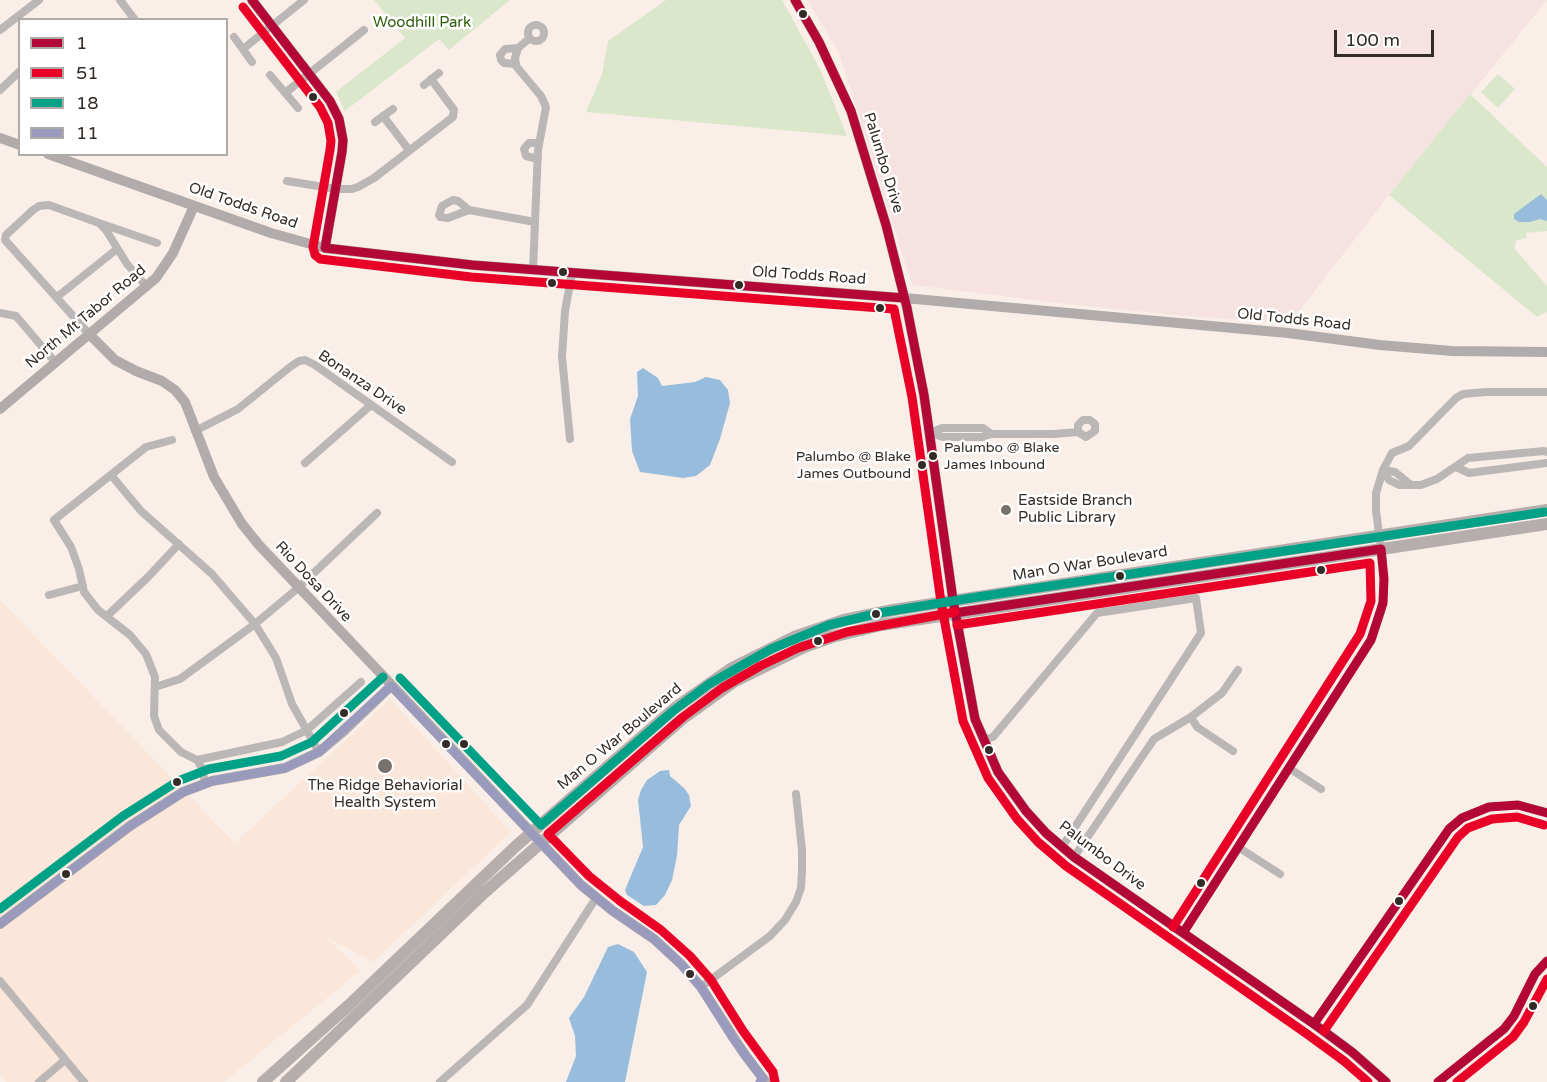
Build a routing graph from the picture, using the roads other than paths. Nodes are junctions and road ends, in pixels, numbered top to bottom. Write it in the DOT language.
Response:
graph roads {
  1 [pos="39,0"];
  2 [pos="120,0"];
  3 [pos="252,0"];
  4 [pos="304,0"];
  5 [pos="795,0"];
  6 [pos="134,18"];
  7 [pos="273,26"];
  8 [pos="0,30"];
  9 [pos="364,30"];
  10 [pos="234,37"];
  11 [pos="530,38"];
  12 [pos="518,48"];
  13 [pos="243,49"];
  14 [pos="252,62"];
  15 [pos="516,64"];
  16 [pos="18,73"];
  17 [pos="439,73"];
  18 [pos="310,74"];
  19 [pos="270,75"];
  20 [pos="0,90"];
  21 [pos="285,93"];
  22 [pos="298,108"];
  23 [pos="393,109"];
  24 [pos="383,116"];
  25 [pos="375,122"];
  26 [pos="0,138"];
  27 [pos="539,143"];
  28 [pos="18,144"];
  29 [pos="409,150"];
  30 [pos="54,156"];
  31 [pos="538,159"];
  32 [pos="287,181"];
  33 [pos="336,189"];
  34 [pos="194,206"];
  35 [pos="469,210"];
  36 [pos="536,222"];
  37 [pos="99,223"];
  38 [pos="157,243"];
  39 [pos="325,248"];
  40 [pos="117,249"];
  41 [pos="533,270"];
  42 [pos="572,273"];
  43 [pos="147,287"];
  44 [pos="57,297"];
  45 [pos="904,298"];
  46 [pos="0,313"];
  47 [pos="90,335"];
  48 [pos="1547,352"];
  49 [pos="56,363"];
  50 [pos="1547,393"];
  51 [pos="371,405"];
  52 [pos="0,409"];
  53 [pos="195,431"];
  54 [pos="1078,432"];
  55 [pos="930,433"];
  56 [pos="570,439"];
  57 [pos="172,440"];
  58 [pos="1547,453"];
  59 [pos="1502,455"];
  60 [pos="452,462"];
  61 [pos="305,463"];
  62 [pos="1547,464"];
  63 [pos="1456,467"];
  64 [pos="1504,469"];
  65 [pos="1383,470"];
  66 [pos="111,474"];
  67 [pos="1547,510"];
  68 [pos="377,513"];
  69 [pos="1547,524"];
  70 [pos="1380,536"];
  71 [pos="179,544"];
  72 [pos="1381,549"];
  73 [pos="83,586"];
  74 [pos="298,588"];
  75 [pos="49,595"];
  76 [pos="953,600"];
  77 [pos="955,613"];
  78 [pos="107,616"];
  79 [pos="255,624"];
  80 [pos="1238,670"];
  81 [pos="361,682"];
  82 [pos="391,686"];
  83 [pos="155,687"];
  84 [pos="1191,717"];
  85 [pos="307,730"];
  86 [pos="983,740"];
  87 [pos="1233,751"];
  88 [pos="319,752"];
  89 [pos="197,760"];
  90 [pos="1289,768"];
  91 [pos="205,783"];
  92 [pos="1321,789"];
  93 [pos="796,794"];
  94 [pos="1547,813"];
  95 [pos="531,833"];
  96 [pos="540,842"];
  97 [pos="1062,847"];
  98 [pos="1238,847"];
  99 [pos="1074,857"];
  100 [pos="1280,874"];
  101 [pos="596,898"];
  102 [pos="0,924"];
  103 [pos="1183,933"];
  104 [pos="1547,961"];
  105 [pos="0,981"];
  106 [pos="701,987"];
  107 [pos="1314,1024"];
  108 [pos="65,1059"];
  109 [pos="763,1081"];
  110 [pos="39,1082"];
  111 [pos="84,1082"];
  112 [pos="263,1082"];
  113 [pos="286,1082"];
  114 [pos="440,1082"];
  115 [pos="1386,1082"];
  116 [pos="1438,1082"];
  1 -- 8 [label="street"];
  2 -- 6 [label="street"];
  3 -- 7 [label="street"];
  4 -- 7 [label="street"];
  5 -- 45 [label="street, Palumbo Drive"];
  7 -- 13 [label="street"];
  7 -- 18 [label="street"];
  9 -- 18 [label="street"];
  10 -- 13 [label="street"];
  11 -- 12 [label="street"];
  12 -- 15 [label="street"];
  12 -- 15 [label="street"];
  13 -- 14 [label="street"];
  15 -- 27 [label="street"];
  16 -- 20 [label="street"];
  17 -- 29 [label="street"];
  18 -- 21 [label="street"];
  18 -- 33 [label="street"];
  19 -- 21 [label="street"];
  21 -- 22 [label="street"];
  23 -- 24 [label="street"];
  24 -- 25 [label="street"];
  24 -- 29 [label="street"];
  26 -- 28 [label="street"];
  27 -- 31 [label="street"];
  27 -- 31 [label="street"];
  29 -- 33 [label="street"];
  30 -- 34 [label="street, Old Todds Road"];
  31 -- 36 [label="street"];
  32 -- 33 [label="street"];
  33 -- 39 [label="street"];
  34 -- 39 [label="street, Old Todds Road"];
  34 -- 43 [label="street, North Mt Tabor Road"];
  35 -- 36 [label="street"];
  36 -- 41 [label="street"];
  37 -- 38 [label="street"];
  37 -- 40 [label="street"];
  37 -- 44 [label="street"];
  39 -- 41 [label="street, Old Todds Road"];
  40 -- 43 [label="street"];
  40 -- 44 [label="street"];
  41 -- 42 [label="street, Old Todds Road"];
  42 -- 45 [label="street, Old Todds Road"];
  42 -- 56 [label="street"];
  43 -- 47 [label="street, North Mt Tabor Road"];
  44 -- 47 [label="street"];
  45 -- 48 [label="street, Old Todds Road"];
  45 -- 55 [label="street, Palumbo Drive"];
  46 -- 49 [label="street"];
  47 -- 49 [label="street, North Mt Tabor Road"];
  47 -- 53 [label="street, Rio Dosa Drive"];
  49 -- 52 [label="street, North Mt Tabor Road"];
  50 -- 65 [label="street"];
  51 -- 53 [label="street, Bonanza Drive"];
  51 -- 60 [label="street, Bonanza Drive"];
  51 -- 61 [label="street"];
  53 -- 74 [label="street, Rio Dosa Drive"];
  54 -- 55 [label="street"];
  55 -- 76 [label="street, Palumbo Drive"];
  57 -- 66 [label="street"];
  58 -- 59 [label="street"];
  59 -- 63 [label="street"];
  59 -- 64 [label="street"];
  62 -- 64 [label="street"];
  63 -- 64 [label="street"];
  63 -- 65 [label="street"];
  65 -- 70 [label="street"];
  66 -- 71 [label="street"];
  66 -- 73 [label="street"];
  67 -- 70 [label="main road, Man O War Boulevard"];
  68 -- 74 [label="street"];
  69 -- 72 [label="main road, Man O War Boulevard"];
  70 -- 72 [label="street"];
  70 -- 76 [label="main road, Man O War Boulevard"];
  71 -- 78 [label="street"];
  71 -- 79 [label="street"];
  72 -- 77 [label="main road, Man O War Boulevard"];
  72 -- 90 [label="street"];
  73 -- 75 [label="street"];
  73 -- 78 [label="street"];
  74 -- 79 [label="street"];
  74 -- 82 [label="street, Rio Dosa Drive"];
  76 -- 77 [label="street, Palumbo Drive"];
  76 -- 95 [label="main road, Man O War Boulevard"];
  77 -- 86 [label="street, Palumbo Drive"];
  77 -- 96 [label="main road, Man O War Boulevard"];
  78 -- 83 [label="street"];
  79 -- 83 [label="street"];
  79 -- 85 [label="street"];
  80 -- 84 [label="street"];
  81 -- 85 [label="street"];
  82 -- 88 [label="street"];
  82 -- 95 [label="street, Rio Dosa Drive"];
  83 -- 89 [label="street"];
  84 -- 87 [label="street"];
  84 -- 99 [label="street"];
  85 -- 88 [label="street"];
  85 -- 89 [label="street"];
  86 -- 97 [label="street, Palumbo Drive"];
  86 -- 97 [label="street"];
  88 -- 91 [label="street"];
  89 -- 91 [label="street"];
  90 -- 92 [label="street"];
  90 -- 98 [label="street"];
  91 -- 102 [label="street"];
  93 -- 106 [label="street"];
  94 -- 107 [label="street"];
  95 -- 96 [label="street, Rio Dosa Drive"];
  95 -- 112 [label="main road, Man O War Boulevard"];
  96 -- 101 [label="street, Rio Dosa Drive"];
  96 -- 113 [label="main road, Man O War Boulevard"];
  97 -- 99 [label="street, Palumbo Drive"];
  98 -- 100 [label="street"];
  98 -- 103 [label="street"];
  99 -- 103 [label="street, Palumbo Drive"];
  101 -- 106 [label="street, Rio Dosa Drive"];
  101 -- 114 [label="street"];
  103 -- 107 [label="street, Palumbo Drive"];
  104 -- 116 [label="street"];
  105 -- 108 [label="street"];
  106 -- 109 [label="street, Rio Dosa Drive"];
  107 -- 115 [label="street, Palumbo Drive"];
  108 -- 110 [label="street"];
  108 -- 111 [label="street"];
}
